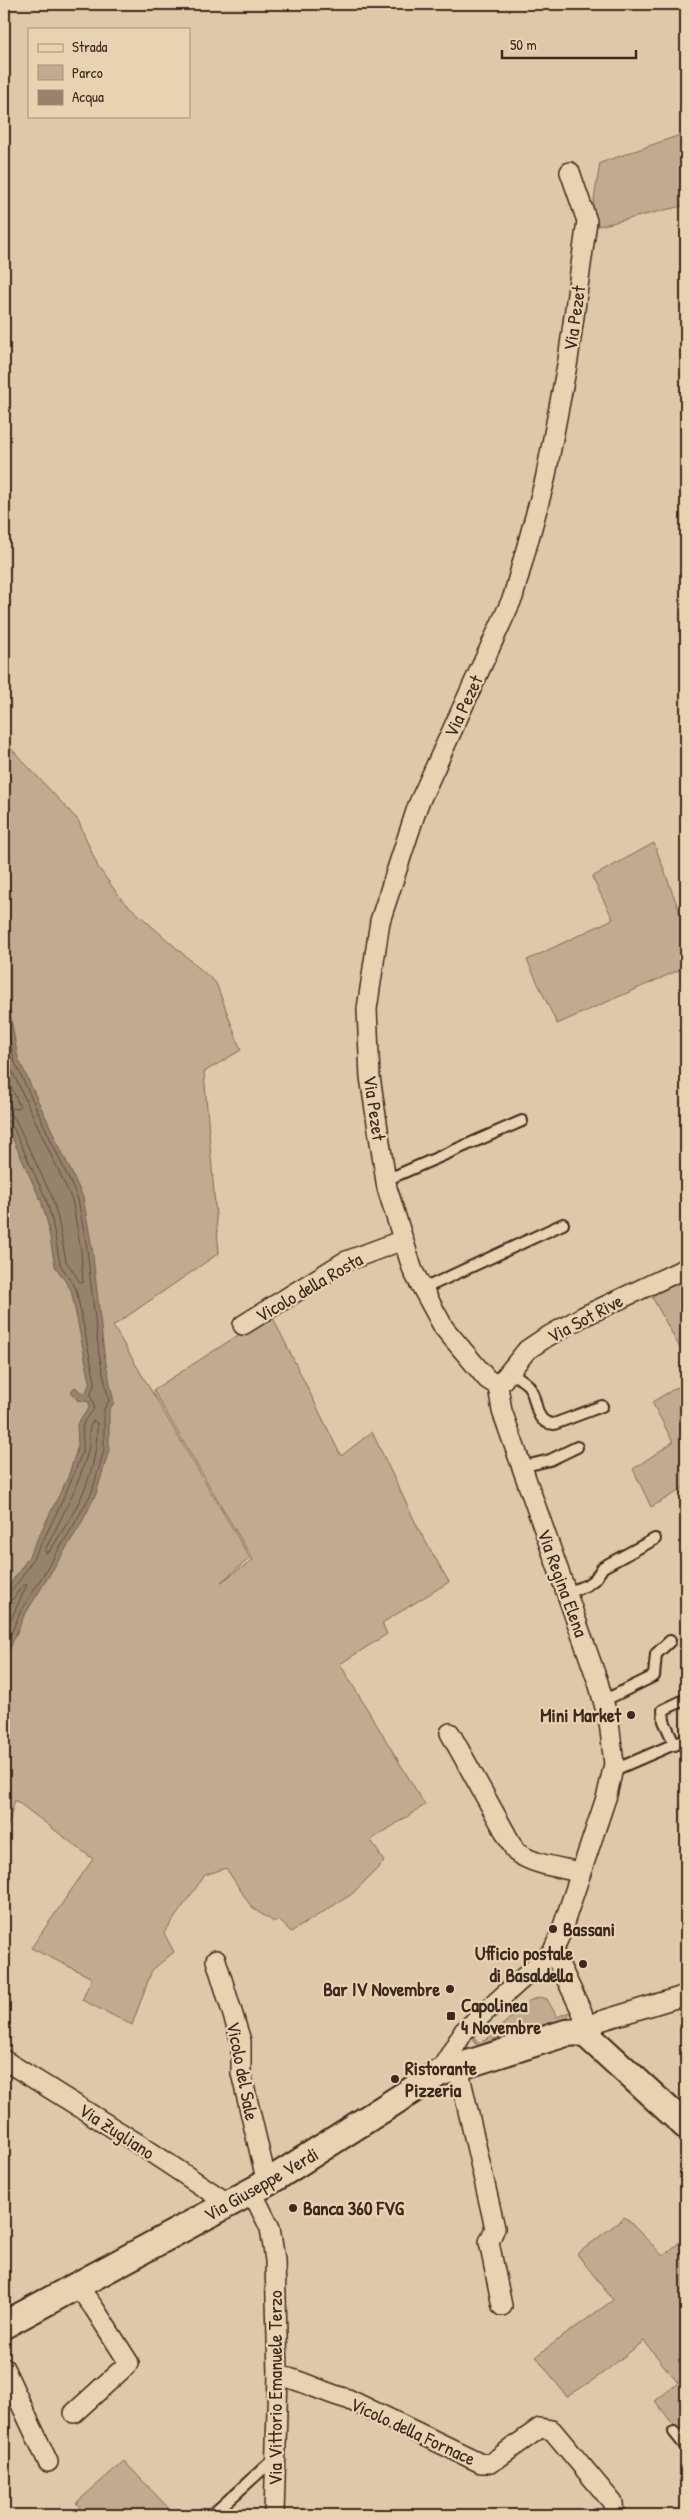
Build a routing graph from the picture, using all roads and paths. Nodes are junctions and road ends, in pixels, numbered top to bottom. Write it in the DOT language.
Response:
graph roads {
  1 [pos="570,172"];
  2 [pos="522,1121"];
  3 [pos="386,1180"];
  4 [pos="563,1224"];
  5 [pos="403,1240"];
  6 [pos="686,1268"];
  7 [pos="423,1289"];
  8 [pos="244,1325"];
  9 [pos="503,1378"];
  10 [pos="602,1406"];
  11 [pos="577,1448"];
  12 [pos="521,1467"];
  13 [pos="656,1539"];
  14 [pos="567,1593"];
  15 [pos="670,1641"];
  16 [pos="682,1700"];
  17 [pos="603,1701"];
  18 [pos="450,1732"];
  19 [pos="686,1739"];
  20 [pos="675,1745"];
  21 [pos="612,1771"];
  22 [pos="579,1872"];
  23 [pos="553,1950"];
  24 [pos="216,1960"];
  25 [pos="686,1995"];
  26 [pos="590,2036"];
  27 [pos="4,2060"];
  28 [pos="448,2070"];
  29 [pos="686,2126"];
  30 [pos="260,2187"];
  31 [pos="229,2204"];
  32 [pos="275,2260"];
  33 [pos="77,2285"];
  34 [pos="502,2306"];
  35 [pos="4,2325"];
  36 [pos="4,2368"];
  37 [pos="278,2375"];
  38 [pos="74,2414"];
  39 [pos="674,2432"];
  40 [pos="686,2447"];
  41 [pos="275,2458"];
  42 [pos="48,2462"];
  43 [pos="212,2515"];
  44 [pos="274,2515"];
  45 [pos="614,2515"];
  1 -- 3 [label="street, Via Pezet"];
  2 -- 3 [label="lane"];
  3 -- 5 [label="street, Via Pezet"];
  4 -- 7 [label="lane"];
  5 -- 7 [label="street"];
  5 -- 8 [label="street, Vicolo della Rosta"];
  6 -- 9 [label="street, Via Sot Rive"];
  7 -- 9 [label="street"];
  9 -- 10 [label="lane"];
  9 -- 12 [label="street, Via Regina Elena"];
  11 -- 12 [label="lane"];
  12 -- 14 [label="street, Via Regina Elena"];
  13 -- 14 [label="lane"];
  14 -- 17 [label="street, Via Regina Elena"];
  15 -- 17 [label="lane"];
  16 -- 20 [label="lane"];
  17 -- 21 [label="street, Via Regina Elena"];
  18 -- 22 [label="street"];
  19 -- 20 [label="lane"];
  20 -- 21 [label="lane"];
  21 -- 22 [label="street, Via Regina Elena"];
  22 -- 23 [label="street, Via Regina Elena"];
  23 -- 26 [label="street"];
  23 -- 28 [label="street"];
  24 -- 30 [label="street, Vicolo del Sale"];
  25 -- 26 [label="street"];
  26 -- 28 [label="main road, Via Giuseppe Verdi"];
  26 -- 29 [label="main road"];
  27 -- 31 [label="street, Via Zugliano"];
  28 -- 30 [label="main road, Via Giuseppe Verdi"];
  28 -- 34 [label="street"];
  30 -- 31 [label="main road, Via Giuseppe Verdi"];
  30 -- 32 [label="street, Vicolo del Sale"];
  31 -- 33 [label="main road, Via Giuseppe Verdi"];
  32 -- 37 [label="street, Via Vittorio Emanuele Terzo"];
  33 -- 35 [label="main road, Via Giuseppe Verdi"];
  33 -- 38 [label="street"];
  36 -- 42 [label="street"];
  37 -- 41 [label="street, Via Vittorio Emanuele Terzo"];
  37 -- 45 [label="street, Vicolo della Fornace"];
  39 -- 40 [label="lane"];
  41 -- 43 [label="lane"];
  41 -- 44 [label="street, Via Vittorio Emanuele Terzo"];
}
